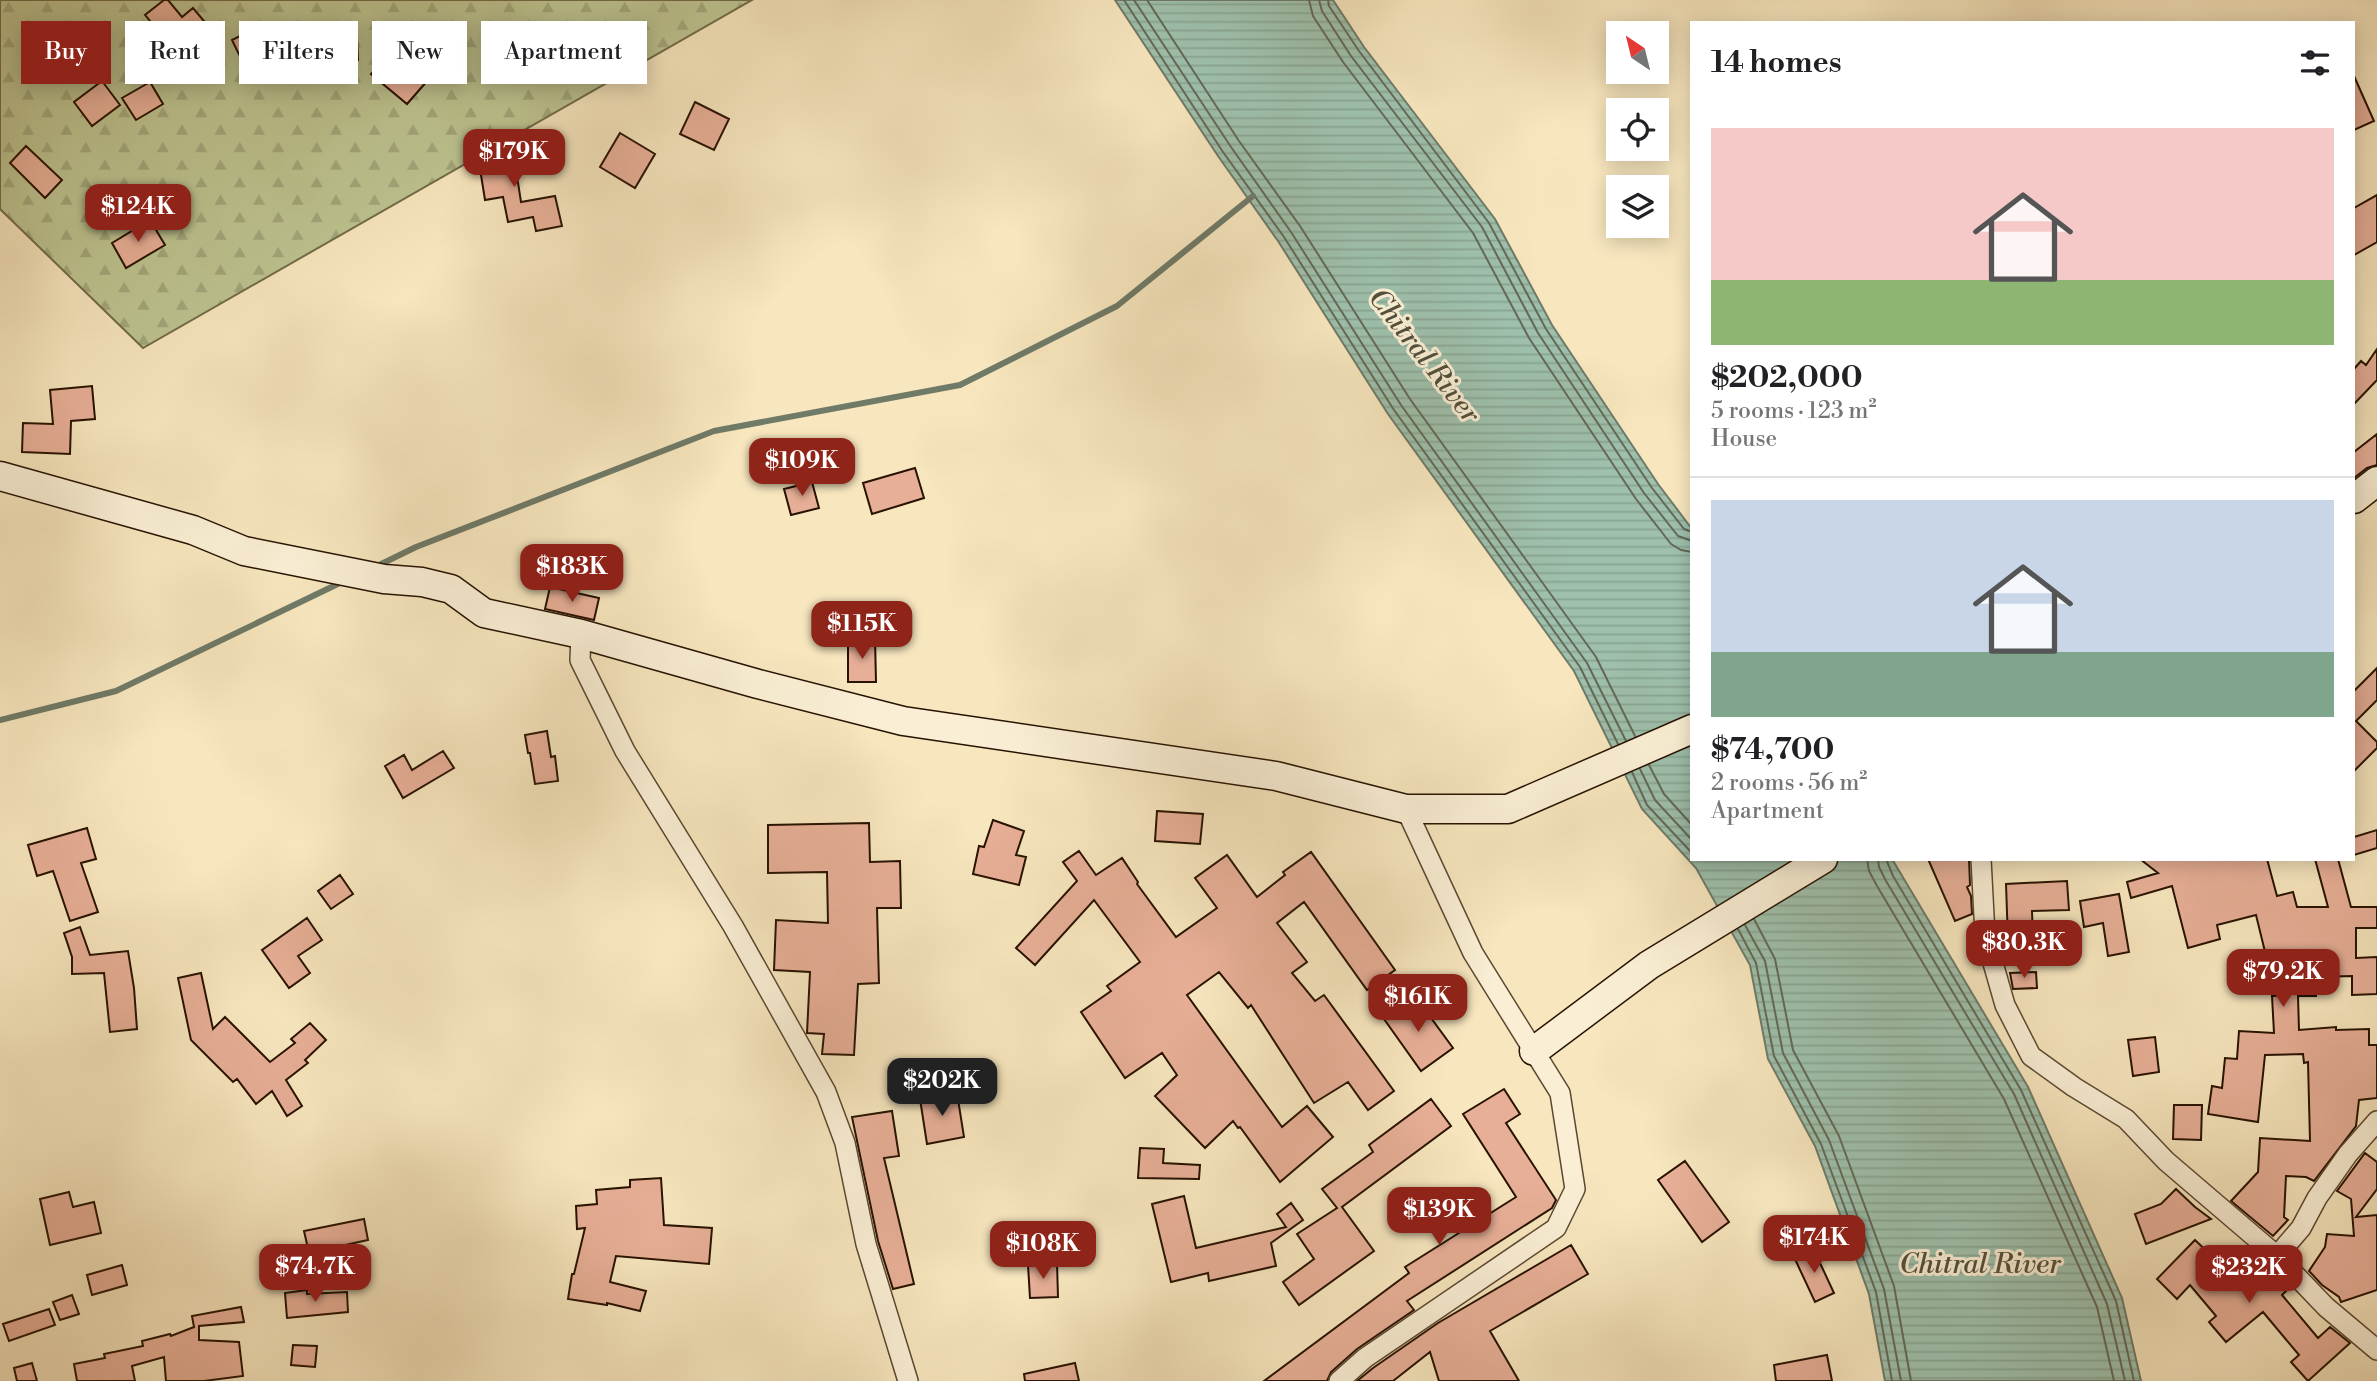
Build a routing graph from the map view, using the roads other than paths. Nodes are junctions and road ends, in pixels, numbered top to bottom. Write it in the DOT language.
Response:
graph roads {
  1 [pos="0,476"];
  2 [pos="2377,481"];
  3 [pos="2355,498"];
  4 [pos="581,634"];
  5 [pos="1690,730"];
  6 [pos="1406,809"];
  7 [pos="1820,861"];
  8 [pos="1981,861"];
  9 [pos="1534,1051"];
  10 [pos="2377,1121"];
  11 [pos="2277,1256"];
  12 [pos="2377,1350"];
  13 [pos="908,1381"];
  14 [pos="1339,1381"];
  1 -- 4 [label="street"];
  2 -- 3 [label="street"];
  4 -- 6 [label="street"];
  4 -- 13 [label="street"];
  5 -- 6 [label="street"];
  6 -- 9 [label="street"];
  7 -- 9 [label="street"];
  8 -- 11 [label="street"];
  9 -- 14 [label="street"];
  10 -- 11 [label="street"];
  11 -- 12 [label="street"];
}
